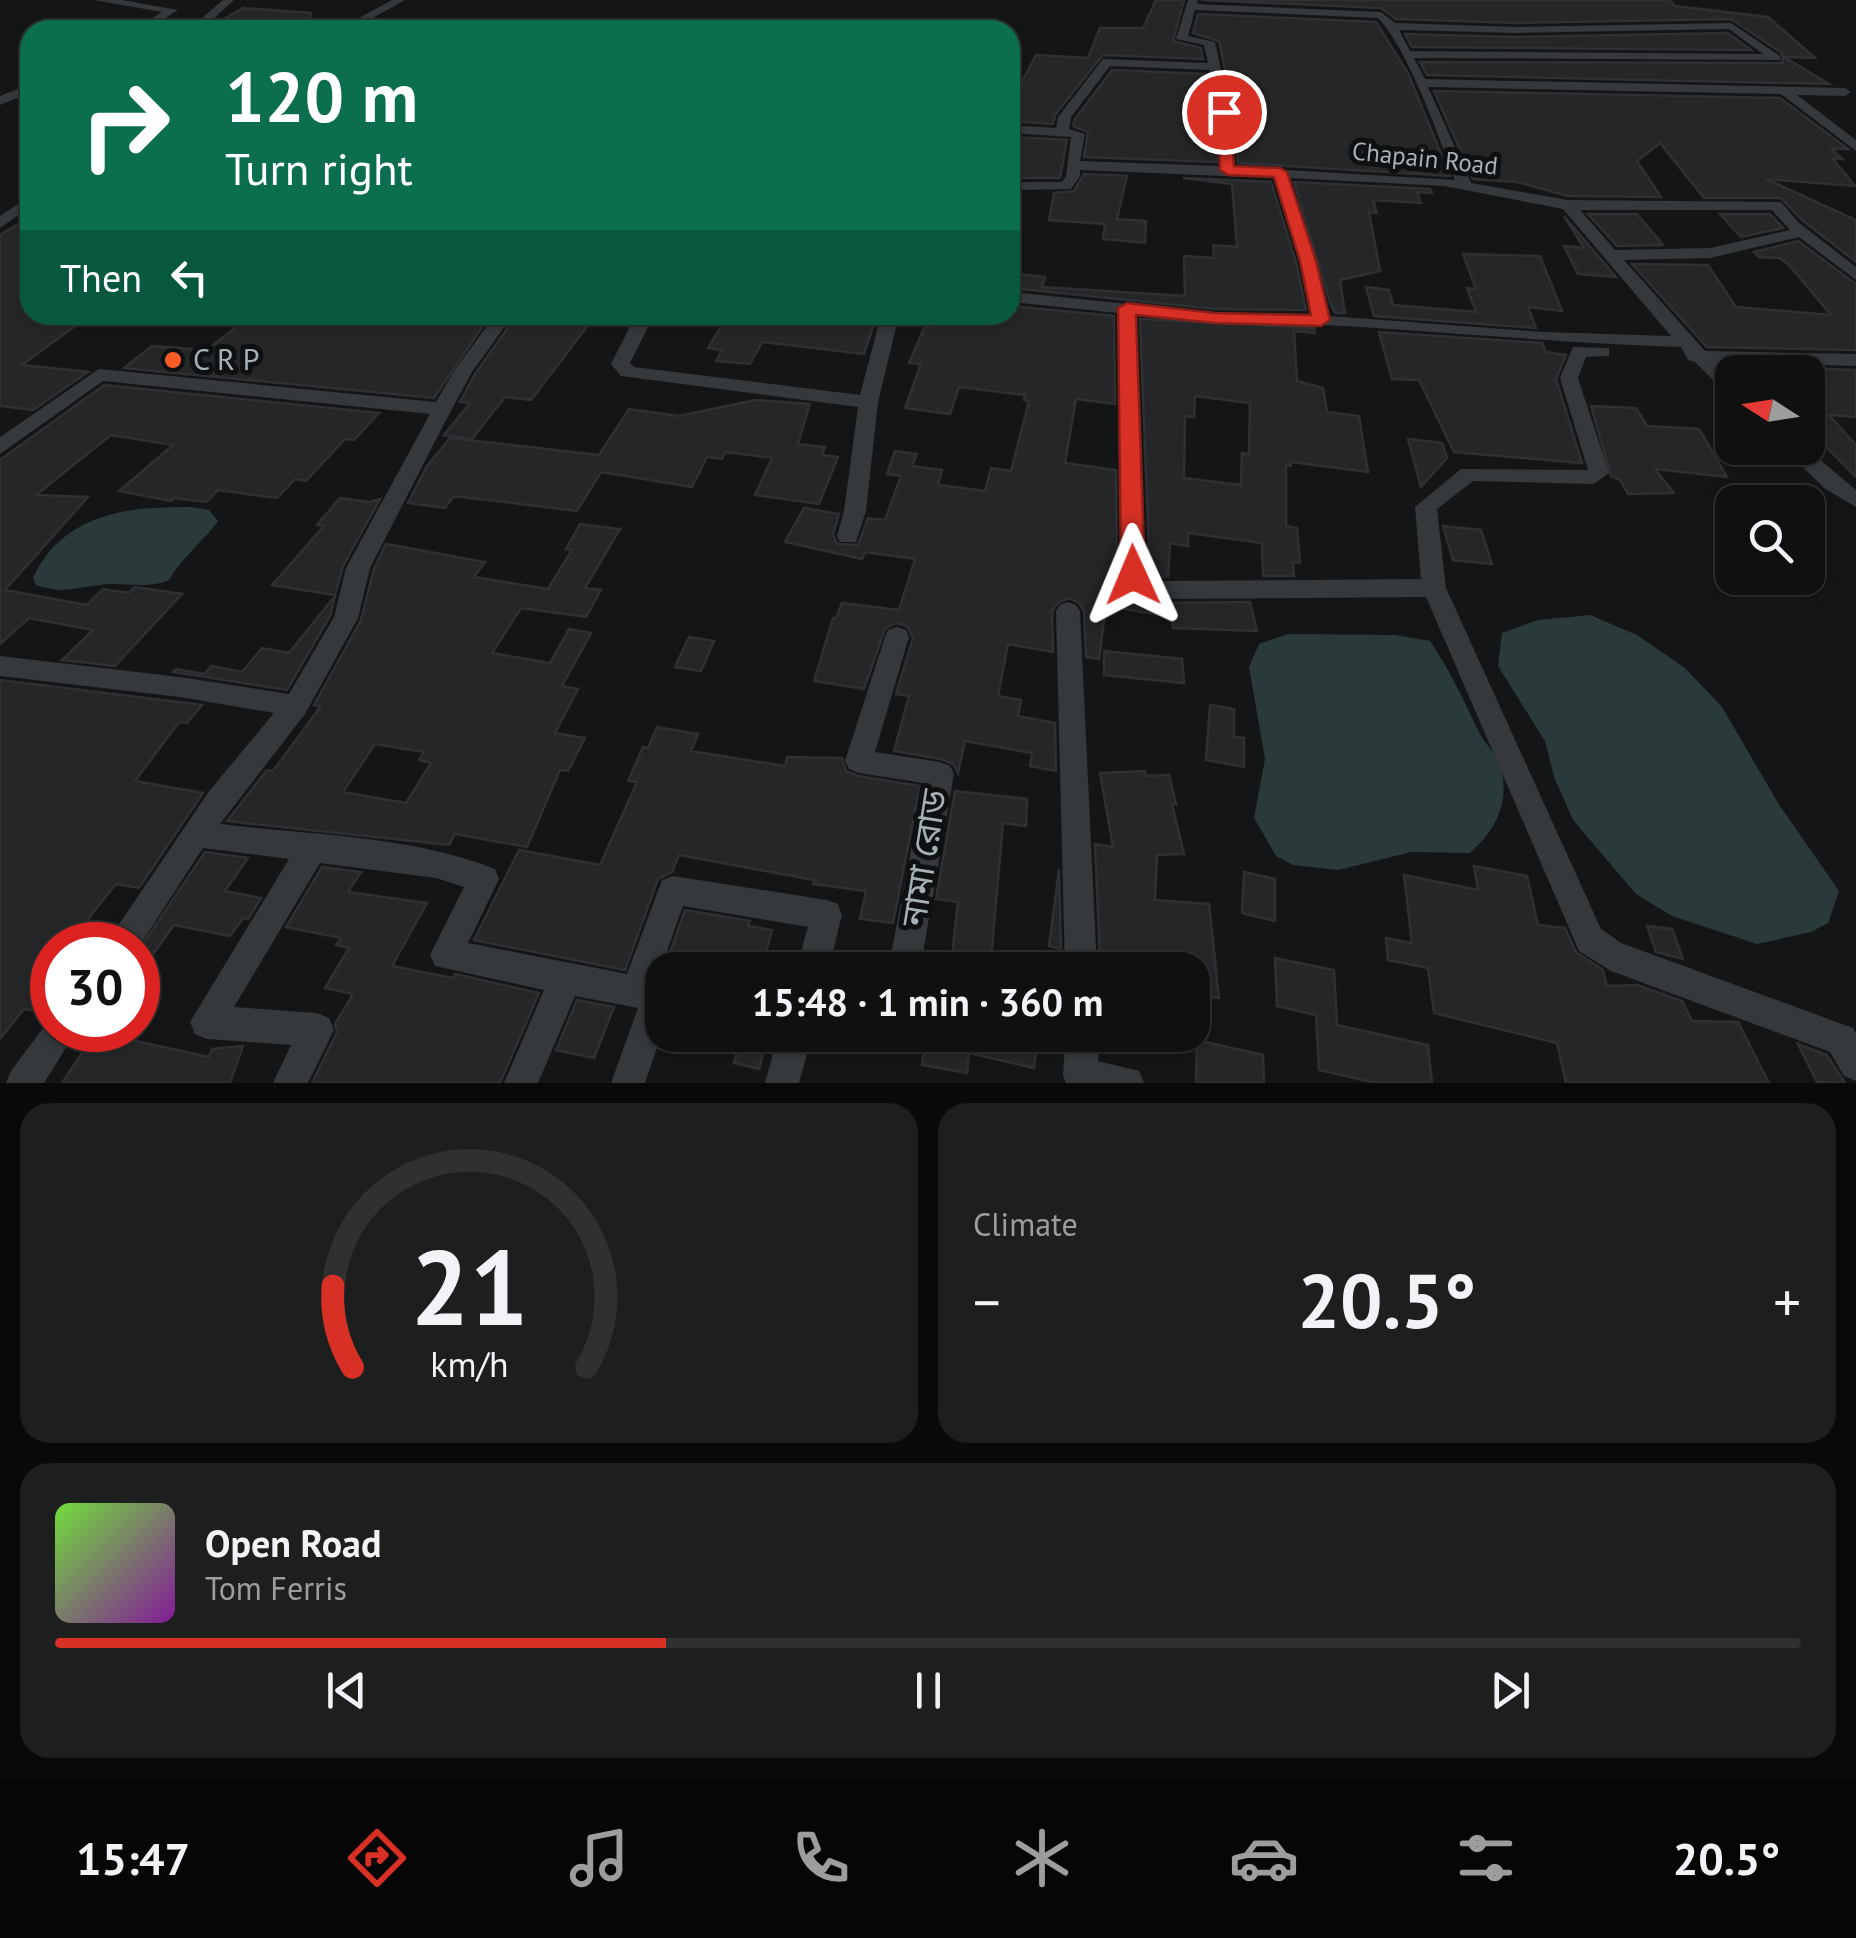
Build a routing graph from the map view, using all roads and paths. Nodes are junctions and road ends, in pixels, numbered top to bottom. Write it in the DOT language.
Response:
graph roads {
  1 [pos="99,0"];
  2 [pos="229,0"];
  3 [pos="400,0"];
  4 [pos="1192,3"];
  5 [pos="1320,6"];
  6 [pos="156,20"];
  7 [pos="206,20"];
  8 [pos="361,20"];
  9 [pos="1392,26"];
  10 [pos="1406,54"];
  11 [pos="1215,67"];
  12 [pos="1422,82"];
  13 [pos="1784,91"];
  14 [pos="1845,92"];
  15 [pos="1020,129"];
  16 [pos="1062,133"];
  17 [pos="1856,148"];
  18 [pos="1072,165"];
  19 [pos="1228,170"];
  20 [pos="1280,172"];
  21 [pos="1020,186"];
  22 [pos="1465,186"];
  23 [pos="1568,205"];
  24 [pos="20,208"];
  25 [pos="0,223"];
  26 [pos="1802,232"];
  27 [pos="1612,255"];
  28 [pos="1856,275"];
  29 [pos="1020,298"];
  30 [pos="1127,308"];
  31 [pos="1321,320"];
  32 [pos="497,325"];
  33 [pos="640,325"];
  34 [pos="887,325"];
  35 [pos="1693,349"];
  36 [pos="1856,360"];
  37 [pos="1715,371"];
  38 [pos="868,402"];
  39 [pos="445,409"];
  40 [pos="0,448"];
  41 [pos="1811,465"];
  42 [pos="1856,500"];
  43 [pos="848,536"];
  44 [pos="1434,588"];
  45 [pos="1068,611"];
  46 [pos="897,637"];
  47 [pos="0,666"];
  48 [pos="296,706"];
  49 [pos="196,834"];
  50 [pos="313,847"];
  51 [pos="136,922"];
  52 [pos="651,952"];
  53 [pos="817,952"];
  54 [pos="907,952"];
  55 [pos="1081,952"];
  56 [pos="645,967"];
  57 [pos="566,978"];
  58 [pos="636,992"];
  59 [pos="45,1052"];
  60 [pos="790,1052"];
  61 [pos="1082,1052"];
  62 [pos="1856,1064"];
  63 [pos="23,1083"];
  64 [pos="290,1083"];
  65 [pos="521,1083"];
  66 [pos="628,1083"];
  67 [pos="782,1083"];
  68 [pos="1126,1083"];
  1 -- 6 [label="street"];
  2 -- 7 [label="street"];
  3 -- 8 [label="street"];
  4 -- 5 [label="street"];
  4 -- 11 [label="street"];
  5 -- 9 [label="street"];
  9 -- 10 [label="street"];
  9 -- 10 [label="street"];
  10 -- 12 [label="street"];
  11 -- 16 [label="street"];
  11 -- 19 [label="street"];
  12 -- 13 [label="street"];
  12 -- 22 [label="street"];
  13 -- 14 [label="street"];
  13 -- 17 [label="street"];
  15 -- 16 [label="street"];
  16 -- 18 [label="street"];
  18 -- 19 [label="street, Chapain Road"];
  18 -- 21 [label="street"];
  19 -- 20 [label="street, Chapain Road"];
  20 -- 22 [label="street, Chapain Road"];
  20 -- 31 [label="street"];
  22 -- 23 [label="street, Chapain Road"];
  23 -- 26 [label="street, Chapain Road"];
  23 -- 27 [label="street"];
  24 -- 25 [label="street"];
  26 -- 27 [label="street"];
  26 -- 28 [label="street, Chapain Road"];
  27 -- 35 [label="street"];
  29 -- 30 [label="street"];
  30 -- 31 [label="street"];
  30 -- 44 [label="street"];
  31 -- 35 [label="street"];
  32 -- 39 [label="street"];
  33 -- 38 [label="street"];
  34 -- 38 [label="street"];
  35 -- 36 [label="street"];
  35 -- 37 [label="street"];
  35 -- 44 [label="street"];
  38 -- 43 [label="street"];
  39 -- 40 [label="street"];
  39 -- 48 [label="street"];
  41 -- 42 [label="street"];
  44 -- 62 [label="street"];
  45 -- 55 [label="street"];
  46 -- 54 [label="street, নামা রোড"];
  47 -- 48 [label="street"];
  48 -- 49 [label="street"];
  49 -- 50 [label="street"];
  49 -- 51 [label="street"];
  50 -- 57 [label="street"];
  50 -- 64 [label="street"];
  52 -- 53 [label="street"];
  56 -- 58 [label="street"];
  57 -- 58 [label="street"];
  57 -- 65 [label="street"];
  58 -- 66 [label="street"];
  59 -- 63 [label="street"];
  60 -- 67 [label="street"];
  61 -- 68 [label="street"];
}
